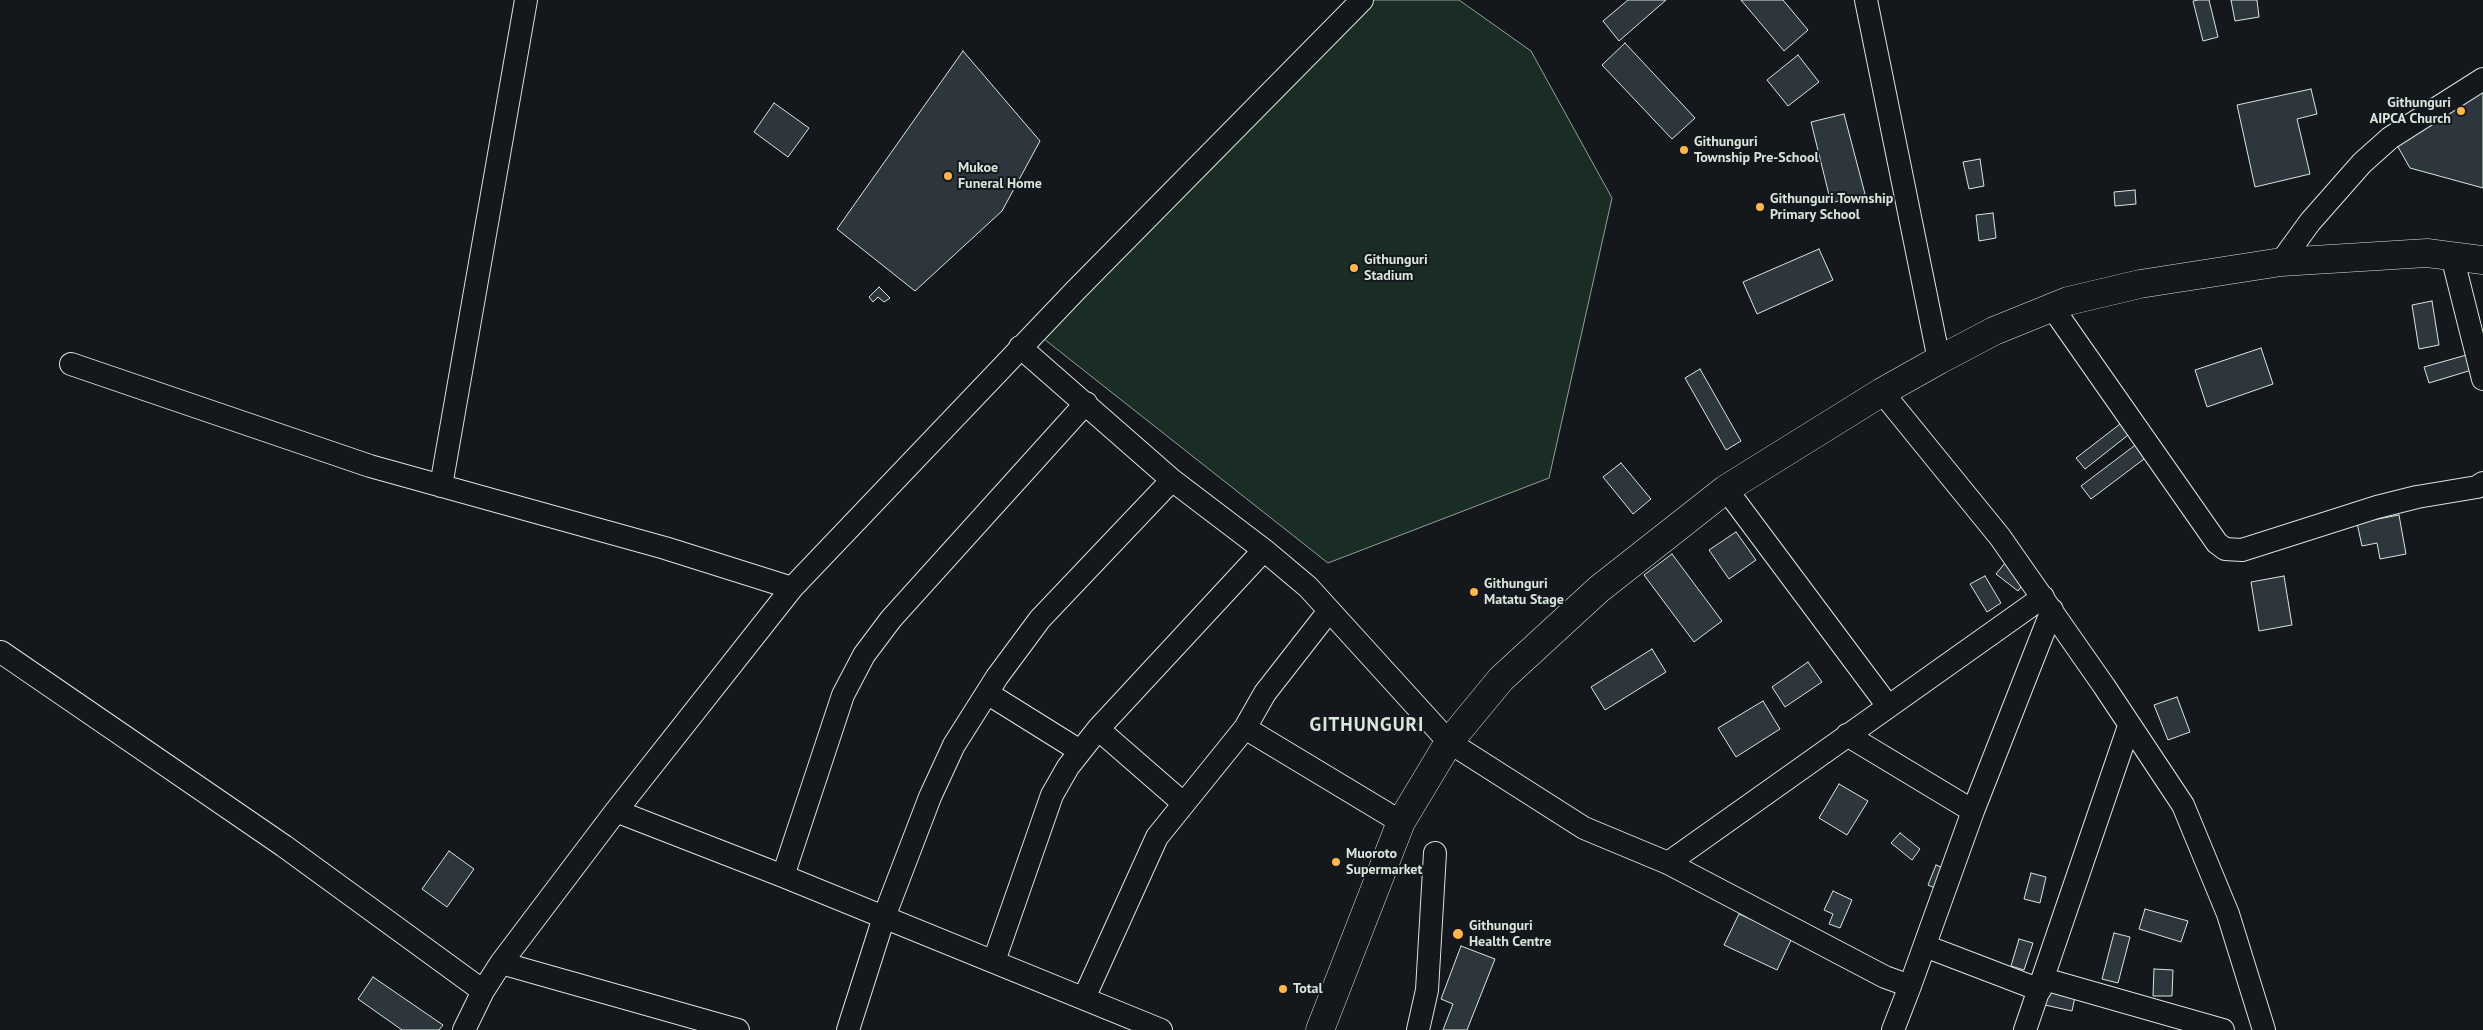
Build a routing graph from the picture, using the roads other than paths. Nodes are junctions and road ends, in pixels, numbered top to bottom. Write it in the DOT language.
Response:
graph roads {
  1 [pos="526,0"];
  2 [pos="1362,0"];
  3 [pos="1866,0"];
  4 [pos="2483,78"];
  5 [pos="2452,256"];
  6 [pos="2483,260"];
  7 [pos="2282,262"];
  8 [pos="2052,307"];
  9 [pos="1020,347"];
  10 [pos="1939,360"];
  11 [pos="70,364"];
  12 [pos="2483,378"];
  13 [pos="1882,392"];
  14 [pos="1086,403"];
  15 [pos="1172,480"];
  16 [pos="2483,483"];
  17 [pos="441,486"];
  18 [pos="1726,489"];
  19 [pos="1264,550"];
  20 [pos="792,588"];
  21 [pos="2047,604"];
  22 [pos="1329,611"];
  23 [pos="1,652"];
  24 [pos="987,693"];
  25 [pos="1888,706"];
  26 [pos="2129,726"];
  27 [pos="1098,728"];
  28 [pos="1245,728"];
  29 [pos="1848,735"];
  30 [pos="1449,742"];
  31 [pos="1080,751"];
  32 [pos="1183,803"];
  33 [pos="616,811"];
  34 [pos="1973,812"];
  35 [pos="1401,822"];
  36 [pos="1435,853"];
  37 [pos="1668,863"];
  38 [pos="783,876"];
  39 [pos="884,917"];
  40 [pos="1925,946"];
  41 [pos="994,961"];
  42 [pos="502,963"];
  43 [pos="2042,984"];
  44 [pos="1910,986"];
  45 [pos="483,991"];
  46 [pos="1084,998"];
  47 [pos="464,1030"];
  48 [pos="738,1030"];
  49 [pos="848,1030"];
  50 [pos="1161,1030"];
  51 [pos="1320,1030"];
  52 [pos="1418,1030"];
  53 [pos="1893,1030"];
  54 [pos="2025,1030"];
  55 [pos="2223,1030"];
  56 [pos="2264,1030"];
  1 -- 17 [label="street"];
  2 -- 9 [label="street"];
  3 -- 10 [label="street"];
  4 -- 7 [label="street"];
  5 -- 6 [label="main road"];
  5 -- 7 [label="main road"];
  5 -- 12 [label="street"];
  7 -- 8 [label="main road"];
  8 -- 10 [label="main road"];
  8 -- 16 [label="street"];
  9 -- 14 [label="street"];
  9 -- 20 [label="street"];
  10 -- 13 [label="main road"];
  11 -- 17 [label="street"];
  13 -- 18 [label="main road"];
  13 -- 21 [label="street"];
  14 -- 15 [label="street"];
  14 -- 38 [label="street"];
  15 -- 19 [label="street"];
  15 -- 24 [label="street"];
  17 -- 20 [label="street"];
  18 -- 25 [label="street"];
  18 -- 30 [label="main road"];
  19 -- 22 [label="street"];
  19 -- 27 [label="street"];
  20 -- 33 [label="street"];
  21 -- 25 [label="street"];
  21 -- 26 [label="street"];
  21 -- 34 [label="street"];
  22 -- 28 [label="street"];
  22 -- 30 [label="street"];
  23 -- 45 [label="street"];
  24 -- 31 [label="street"];
  24 -- 39 [label="street"];
  25 -- 29 [label="street"];
  26 -- 43 [label="street"];
  26 -- 56 [label="street"];
  27 -- 31 [label="street"];
  27 -- 32 [label="street"];
  28 -- 32 [label="street"];
  28 -- 35 [label="street"];
  29 -- 34 [label="street"];
  29 -- 37 [label="street"];
  30 -- 35 [label="main road"];
  30 -- 37 [label="street"];
  31 -- 41 [label="street"];
  32 -- 46 [label="street"];
  33 -- 38 [label="street"];
  33 -- 42 [label="street"];
  34 -- 40 [label="street"];
  35 -- 51 [label="main road"];
  36 -- 52 [label="street"];
  37 -- 44 [label="street"];
  38 -- 39 [label="street"];
  39 -- 41 [label="street"];
  39 -- 49 [label="street"];
  40 -- 43 [label="street"];
  40 -- 44 [label="street"];
  41 -- 46 [label="street"];
  42 -- 45 [label="street"];
  42 -- 48 [label="street"];
  43 -- 54 [label="street"];
  43 -- 55 [label="street"];
  44 -- 53 [label="street"];
  45 -- 47 [label="street"];
  46 -- 50 [label="street"];
}
